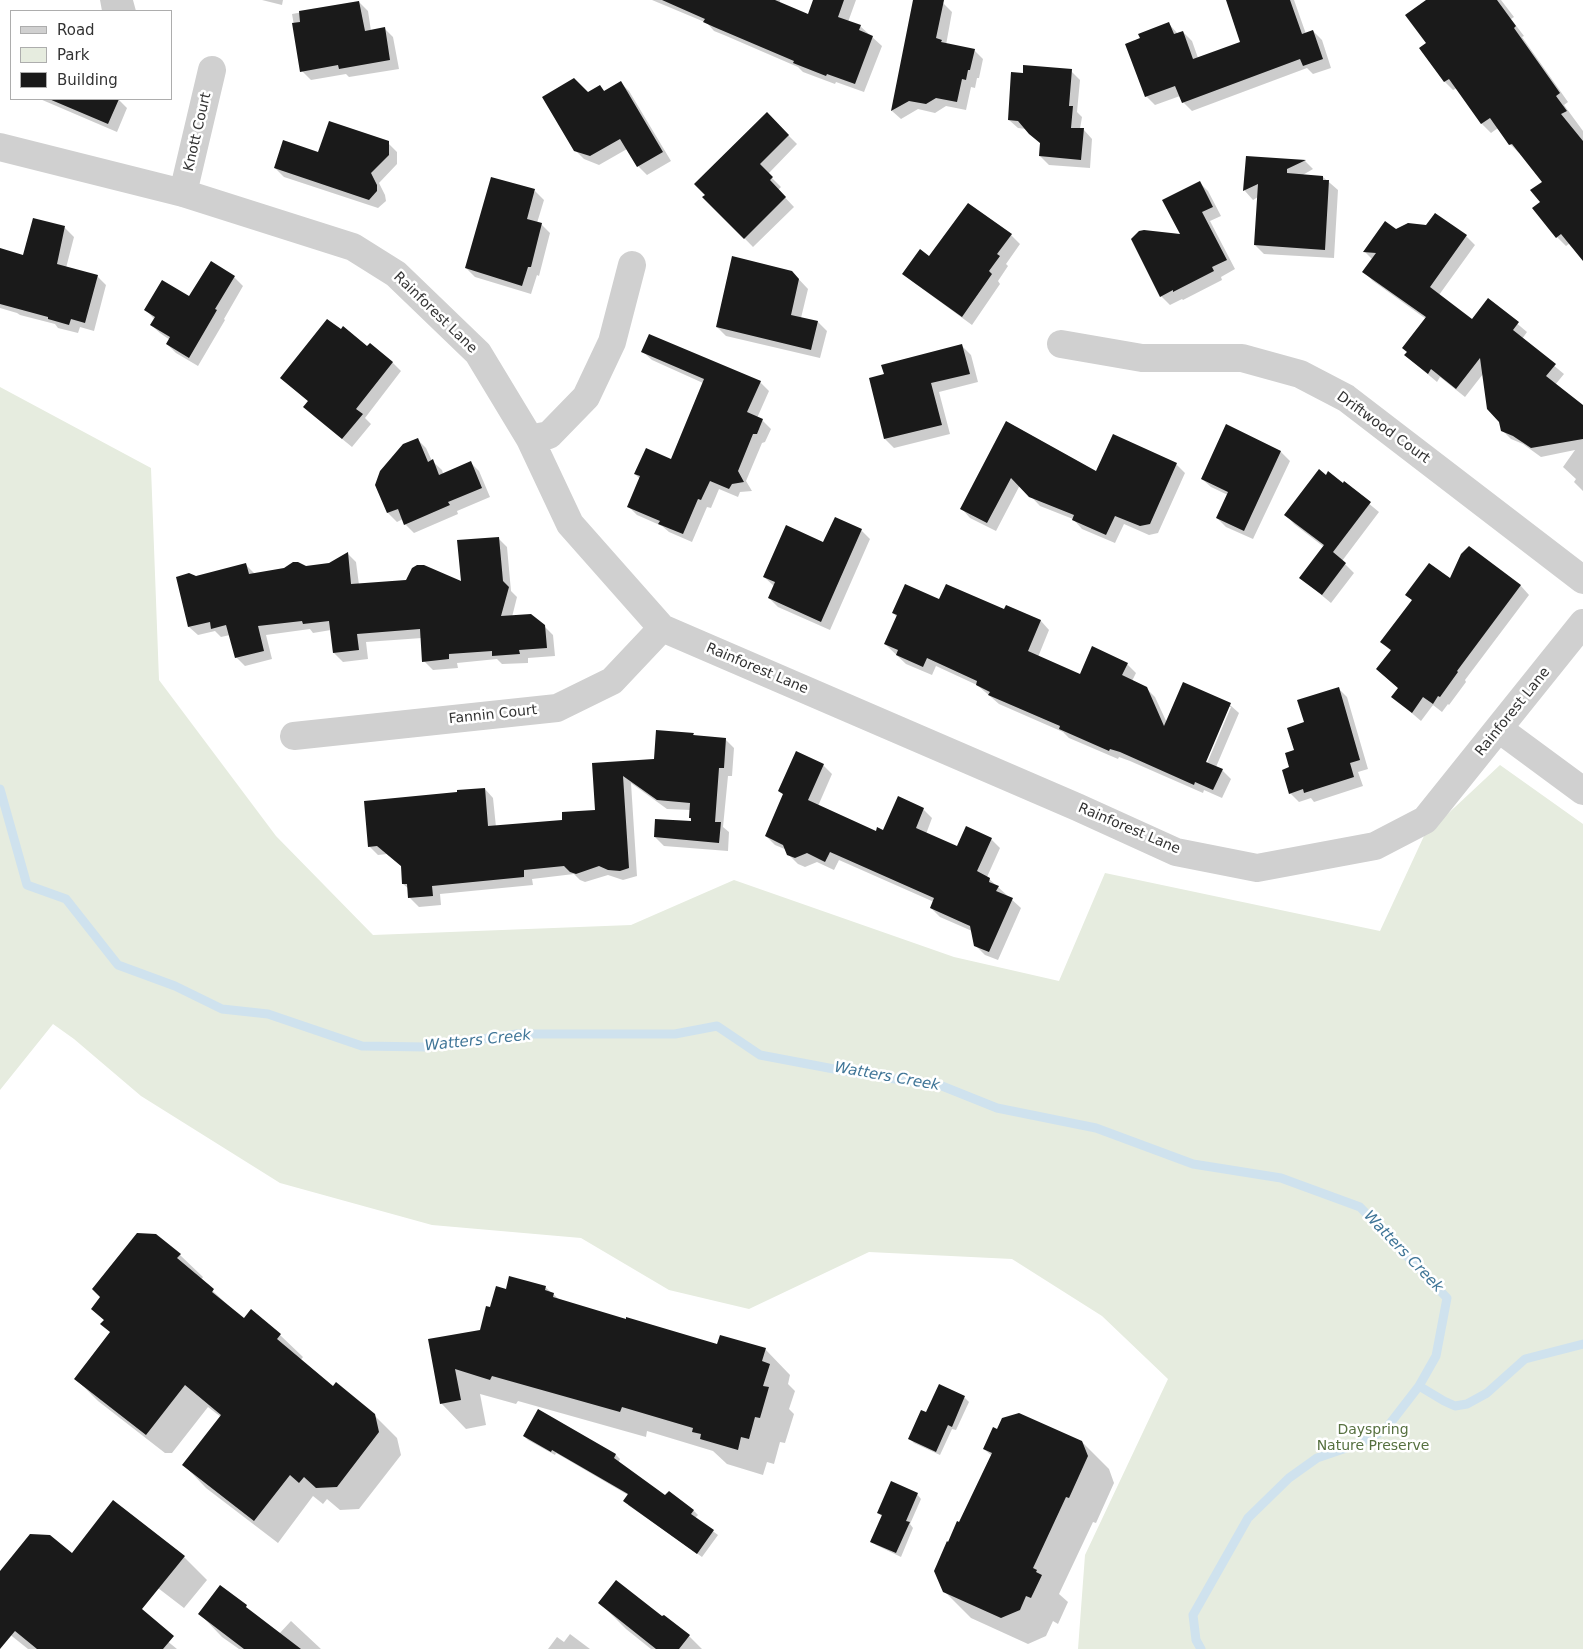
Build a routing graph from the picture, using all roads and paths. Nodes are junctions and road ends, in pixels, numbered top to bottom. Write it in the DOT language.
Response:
graph roads {
  1 [pos="212,70"];
  2 [pos="0,148"];
  3 [pos="183,193"];
  4 [pos="632,266"];
  5 [pos="1061,344"];
  6 [pos="530,439"];
  7 [pos="1583,580"];
  8 [pos="1583,623"];
  9 [pos="662,628"];
  10 [pos="1499,729"];
  11 [pos="294,736"];
  12 [pos="1583,791"];
  1 -- 3 [label="street, Knott Court"];
  2 -- 3 [label="street, Rainforest Lane"];
  3 -- 6 [label="street, Rainforest Lane"];
  4 -- 6 [label="street"];
  5 -- 7 [label="street, Driftwood Court"];
  6 -- 9 [label="street, Rainforest Lane"];
  8 -- 10 [label="street, Rainforest Lane"];
  9 -- 10 [label="street, Rainforest Lane"];
  9 -- 11 [label="street, Fannin Court"];
  10 -- 12 [label="street"];
}
